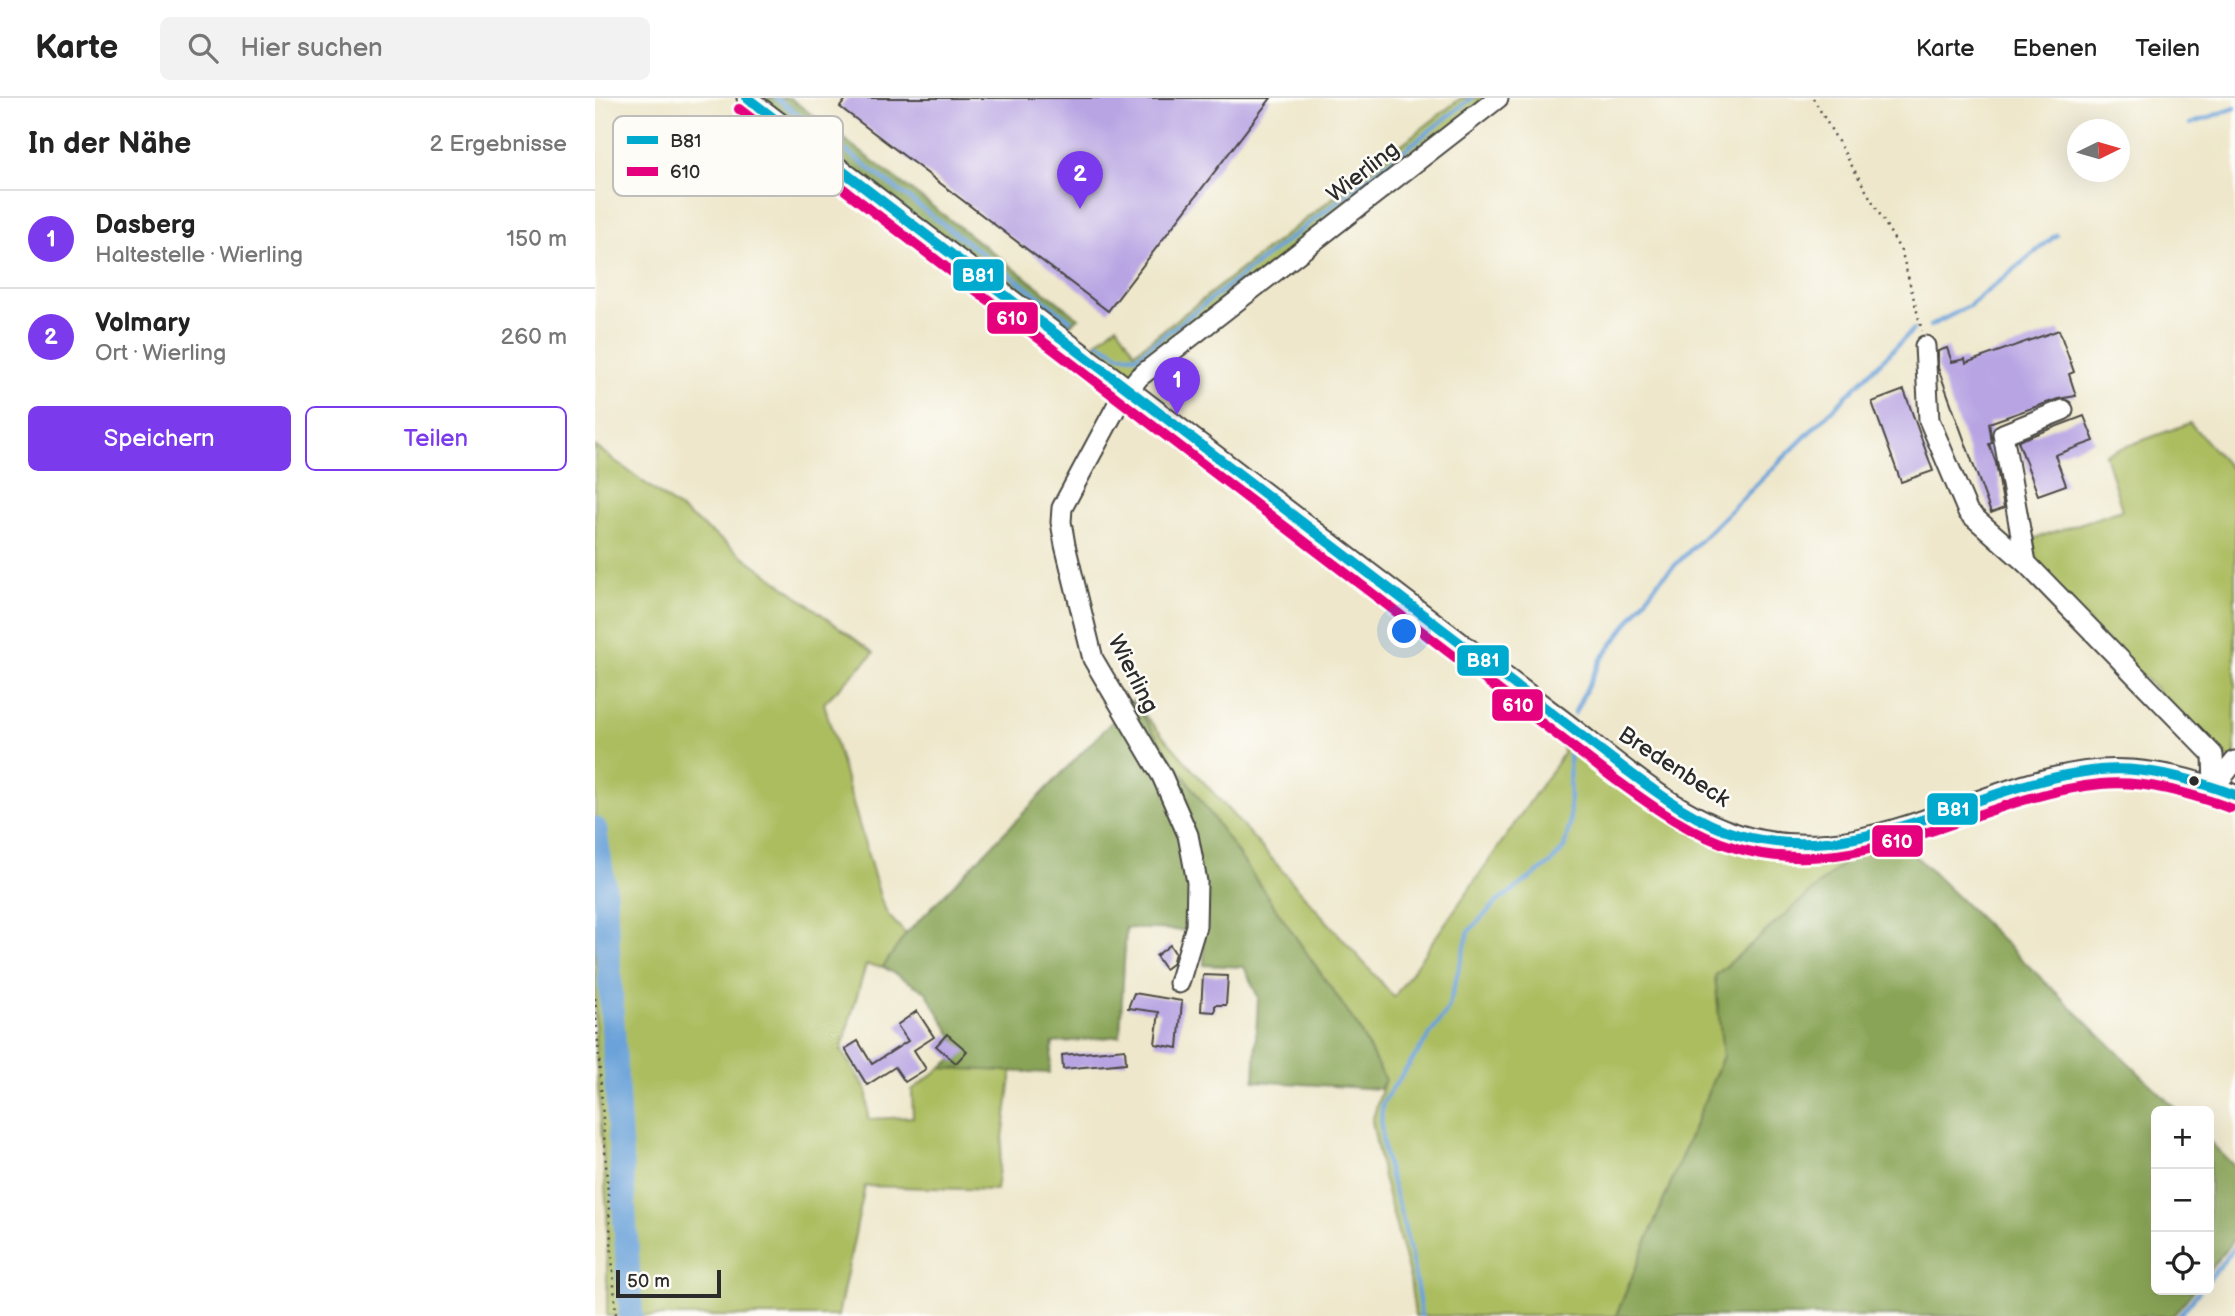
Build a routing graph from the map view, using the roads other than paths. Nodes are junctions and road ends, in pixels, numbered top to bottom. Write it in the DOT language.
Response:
graph roads {
  1 [pos="747,98"];
  2 [pos="1498,98"];
  3 [pos="770,116"];
  4 [pos="843,172"];
  5 [pos="1925,346"];
  6 [pos="1128,390"];
  7 [pos="2063,410"];
  8 [pos="2026,563"];
  9 [pos="2235,761"];
  10 [pos="2214,787"];
  11 [pos="2235,795"];
  12 [pos="1179,983"];
  1 -- 3 [label="street"];
  2 -- 6 [label="street, Wierling"];
  4 -- 6 [label="street"];
  5 -- 8 [label="street"];
  6 -- 10 [label="street, Bredenbeck"];
  6 -- 12 [label="street, Wierling"];
  7 -- 8 [label="street"];
  8 -- 10 [label="street"];
  9 -- 10 [label="street"];
  10 -- 11 [label="street, Bredenbeck"];
}
